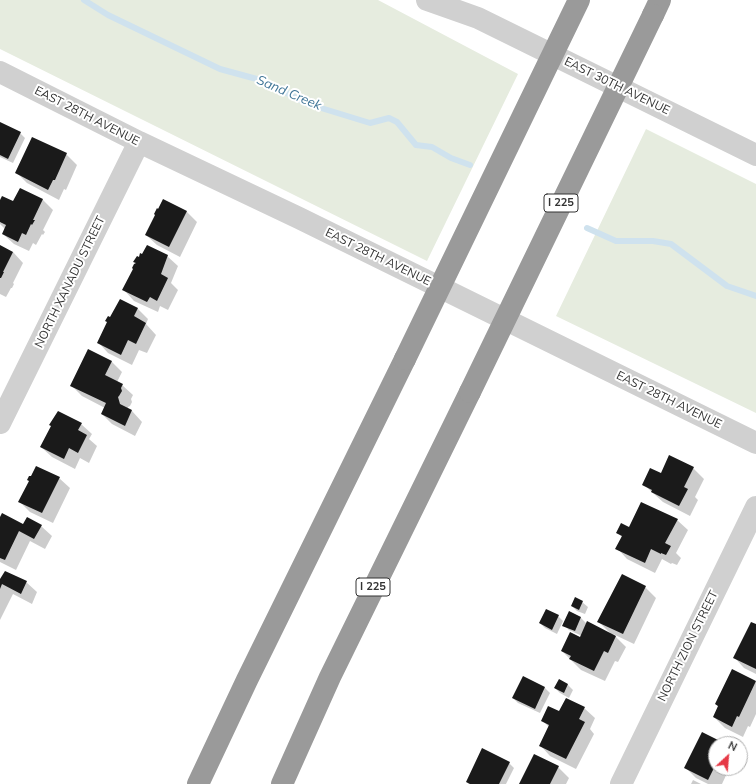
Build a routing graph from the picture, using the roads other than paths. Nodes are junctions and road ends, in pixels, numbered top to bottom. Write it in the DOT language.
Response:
graph roads {
  1 [pos="427,0"];
  2 [pos="452,0"];
  3 [pos="579,0"];
  4 [pos="657,8"];
  5 [pos="478,18"];
  6 [pos="0,72"];
  7 [pos="139,142"];
  8 [pos="756,155"];
  9 [pos="0,423"];
  10 [pos="756,443"];
  11 [pos="756,507"];
  12 [pos="198,784"];
  13 [pos="282,784"];
  14 [pos="620,784"];
  1 -- 5 [label="street, EAST 30TH AVENUE"];
  2 -- 5 [label="street, EAST 30TH AVENUE"];
  3 -- 12 [label="highway, bridge"];
  4 -- 13 [label="highway, I 225, bridge"];
  5 -- 8 [label="street, EAST 30TH AVENUE"];
  6 -- 7 [label="street, EAST 28TH AVENUE"];
  7 -- 9 [label="street, NORTH XANADU STREET"];
  7 -- 10 [label="street, EAST 28TH AVENUE"];
  11 -- 14 [label="street, NORTH ZION STREET"];
}
